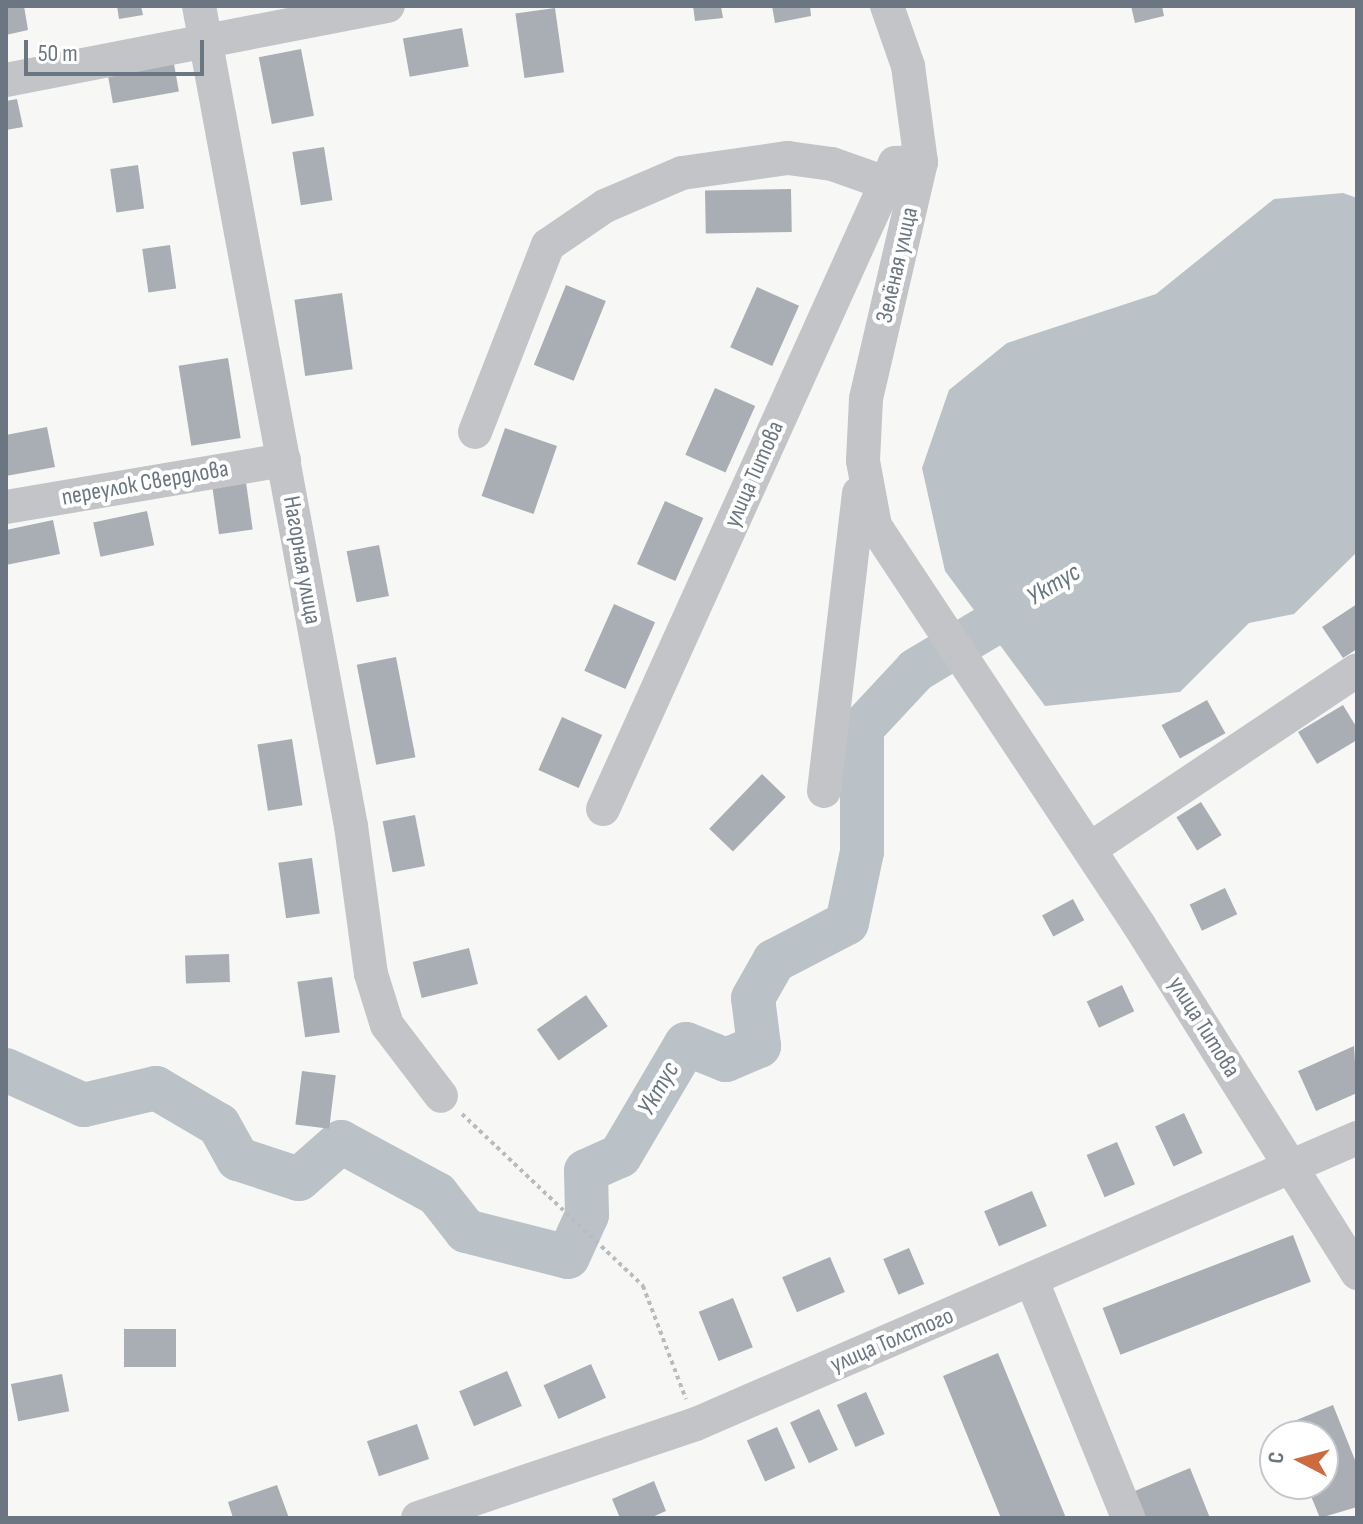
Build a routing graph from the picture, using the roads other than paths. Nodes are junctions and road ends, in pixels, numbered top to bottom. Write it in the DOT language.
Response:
graph roads {
  1 [pos="199,6"];
  2 [pos="388,6"];
  3 [pos="887,6"];
  4 [pos="206,44"];
  5 [pos="6,80"];
  6 [pos="921,162"];
  7 [pos="886,183"];
  8 [pos="475,432"];
  9 [pos="284,460"];
  10 [pos="863,461"];
  11 [pos="6,507"];
  12 [pos="875,526"];
  13 [pos="1357,670"];
  14 [pos="824,791"];
  15 [pos="603,809"];
  16 [pos="1090,849"];
  17 [pos="441,1096"];
  18 [pos="1357,1138"];
  19 [pos="1294,1169"];
  20 [pos="1357,1273"];
  21 [pos="1032,1281"];
  22 [pos="418,1518"];
  23 [pos="1128,1518"];
  1 -- 4 [label="street, Нагорная улица"];
  2 -- 4 [label="street"];
  3 -- 6 [label="street, Зелёная улица"];
  4 -- 5 [label="street"];
  4 -- 9 [label="street, Нагорная улица"];
  6 -- 7 [label="street, улица Титова"];
  6 -- 10 [label="street, Зелёная улица"];
  7 -- 8 [label="street"];
  7 -- 15 [label="street, улица Титова"];
  9 -- 11 [label="street, переулок Свердлова"];
  9 -- 17 [label="street, Нагорная улица"];
  10 -- 12 [label="street, Зелёная улица"];
  10 -- 14 [label="street"];
  12 -- 16 [label="street, улица Титова"];
  13 -- 16 [label="street"];
  16 -- 19 [label="street, улица Титова"];
  18 -- 19 [label="street, улица Толстого"];
  19 -- 20 [label="street, улица Титова"];
  19 -- 21 [label="street, улица Толстого"];
  21 -- 22 [label="street, улица Толстого"];
  21 -- 23 [label="street"];
}
